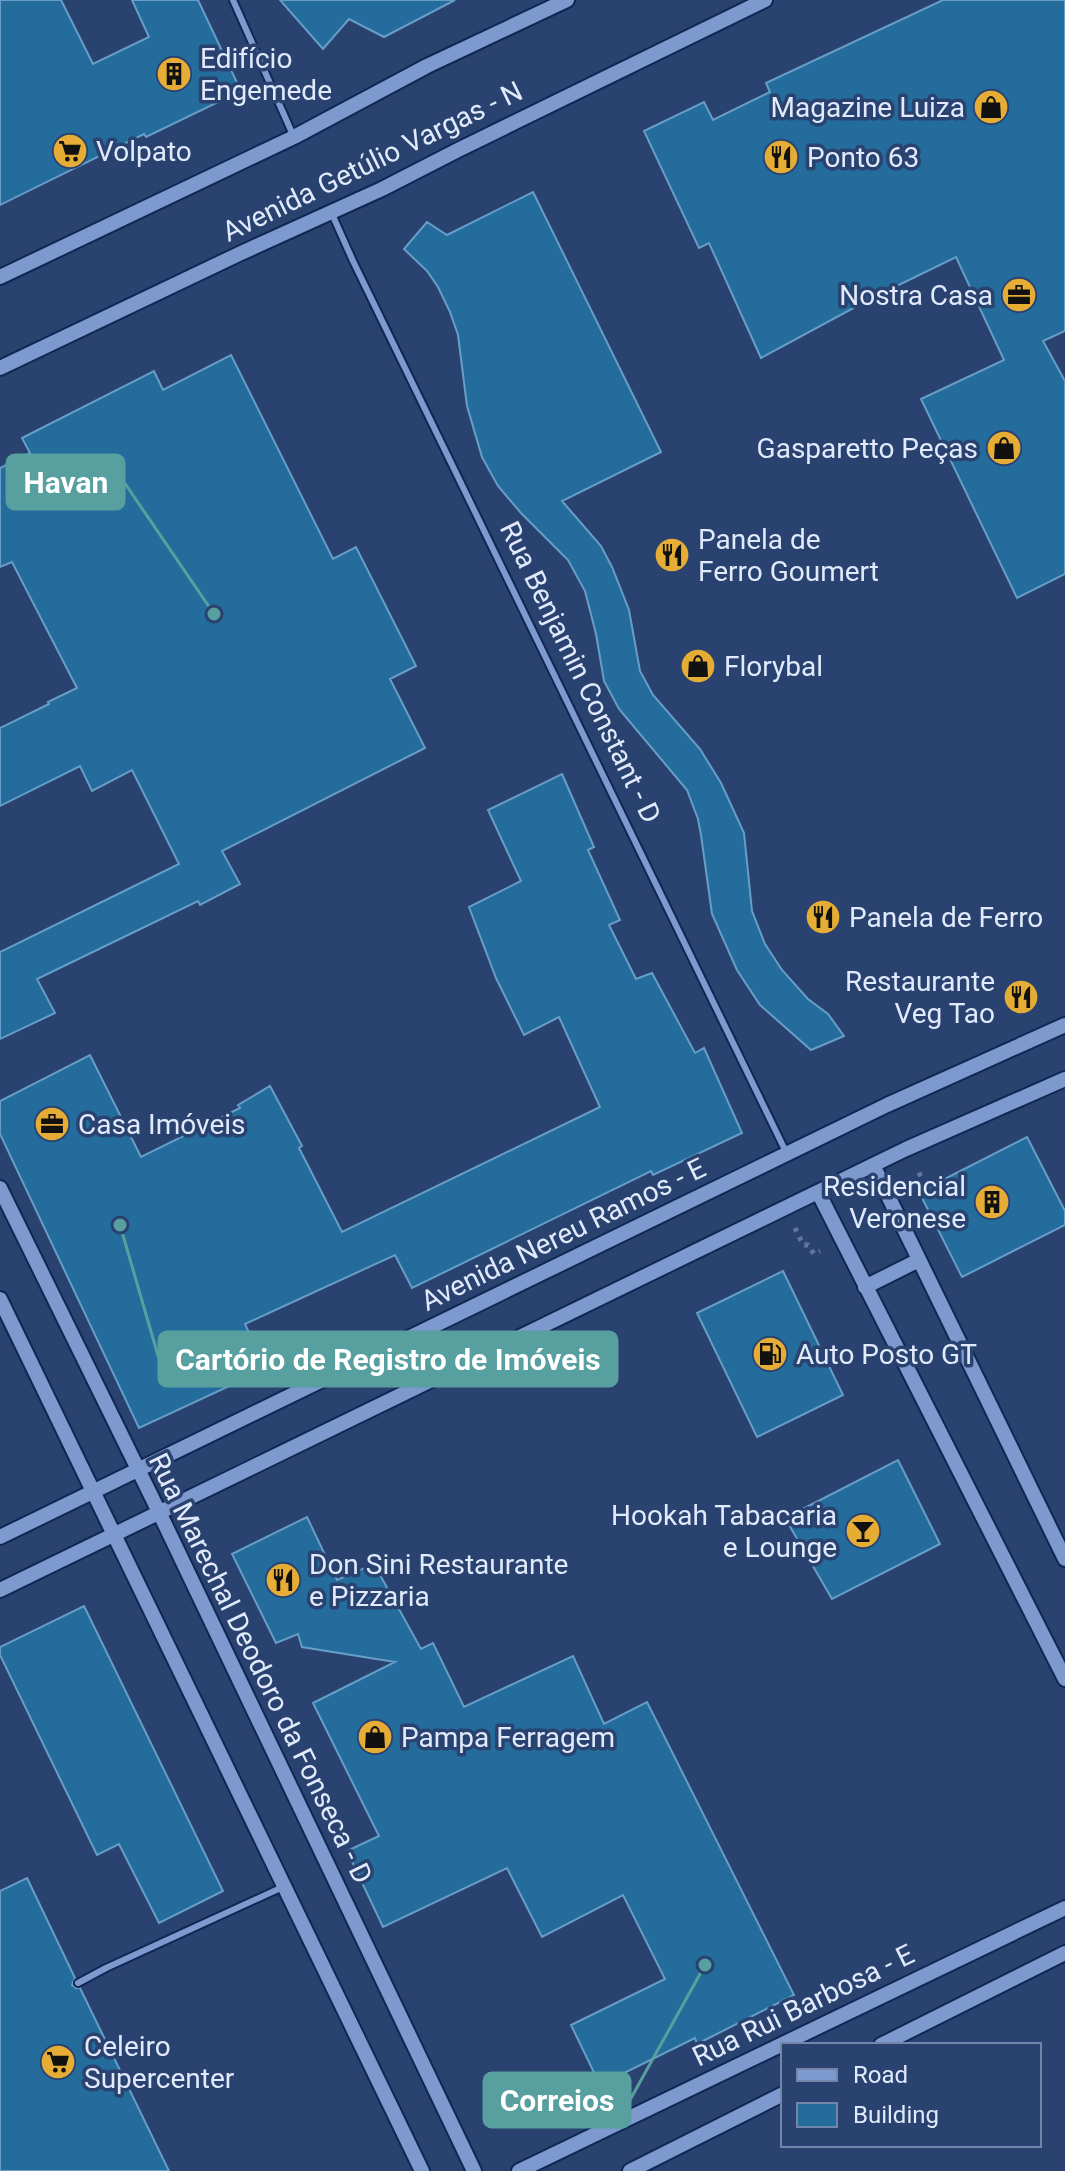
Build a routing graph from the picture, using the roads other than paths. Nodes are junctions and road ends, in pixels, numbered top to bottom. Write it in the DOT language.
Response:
graph roads {
  1 [pos="233,0"];
  2 [pos="567,0"];
  3 [pos="765,0"];
  4 [pos="294,137"];
  5 [pos="332,212"];
  6 [pos="0,277"];
  7 [pos="0,368"];
  8 [pos="1065,1025"];
  9 [pos="1065,1079"];
  10 [pos="787,1154"];
  11 [pos="873,1165"];
  12 [pos="0,1188"];
  13 [pos="818,1192"];
  14 [pos="919,1260"];
  15 [pos="865,1287"];
  16 [pos="0,1299"];
  17 [pos="138,1470"];
  18 [pos="94,1491"];
  19 [pos="159,1512"];
  20 [pos="114,1533"];
  21 [pos="0,1537"];
  22 [pos="1065,1559"];
  23 [pos="0,1590"];
  24 [pos="1065,1679"];
  25 [pos="285,1886"];
  26 [pos="1065,1908"];
  27 [pos="1065,1953"];
  28 [pos="78,1983"];
  29 [pos="785,2043"];
  30 [pos="885,2043"];
  31 [pos="781,2045"];
  32 [pos="781,2095"];
  33 [pos="422,2171"];
  34 [pos="474,2171"];
  35 [pos="519,2171"];
  36 [pos="630,2171"];
  1 -- 4 [label="lane"];
  2 -- 4 [label="street, Avenida Getúlio Vargas - N"];
  3 -- 5 [label="street, Avenida Getúlio Vargas - N"];
  4 -- 6 [label="street, Avenida Getúlio Vargas - N"];
  5 -- 7 [label="street, Avenida Getúlio Vargas - N"];
  5 -- 10 [label="lane, Rua Benjamin Constant - D"];
  8 -- 10 [label="street, Avenida Nereu Ramos - E"];
  9 -- 11 [label="street"];
  10 -- 17 [label="street, Avenida Nereu Ramos - E"];
  11 -- 13 [label="street"];
  11 -- 14 [label="street"];
  12 -- 17 [label="street, Rua Marechal Deodoro da Fonseca - D"];
  13 -- 15 [label="street"];
  13 -- 19 [label="street"];
  14 -- 15 [label="street"];
  14 -- 22 [label="street"];
  15 -- 24 [label="street"];
  16 -- 18 [label="street"];
  17 -- 18 [label="street, Avenida Nereu Ramos - E"];
  17 -- 19 [label="street, Rua Marechal Deodoro da Fonseca - D"];
  18 -- 20 [label="street"];
  18 -- 21 [label="street, Avenida Nereu Ramos - E"];
  19 -- 20 [label="street"];
  19 -- 34 [label="street, Rua Marechal Deodoro da Fonseca - D"];
  20 -- 23 [label="street"];
  20 -- 25 [label="street"];
  25 -- 28 [label="lane"];
  25 -- 33 [label="street"];
  26 -- 29 [label="street, Rua Rui Barbosa - E"];
  27 -- 30 [label="street"];
  31 -- 35 [label="street, Rua Rui Barbosa - E"];
  32 -- 36 [label="street"];
}
